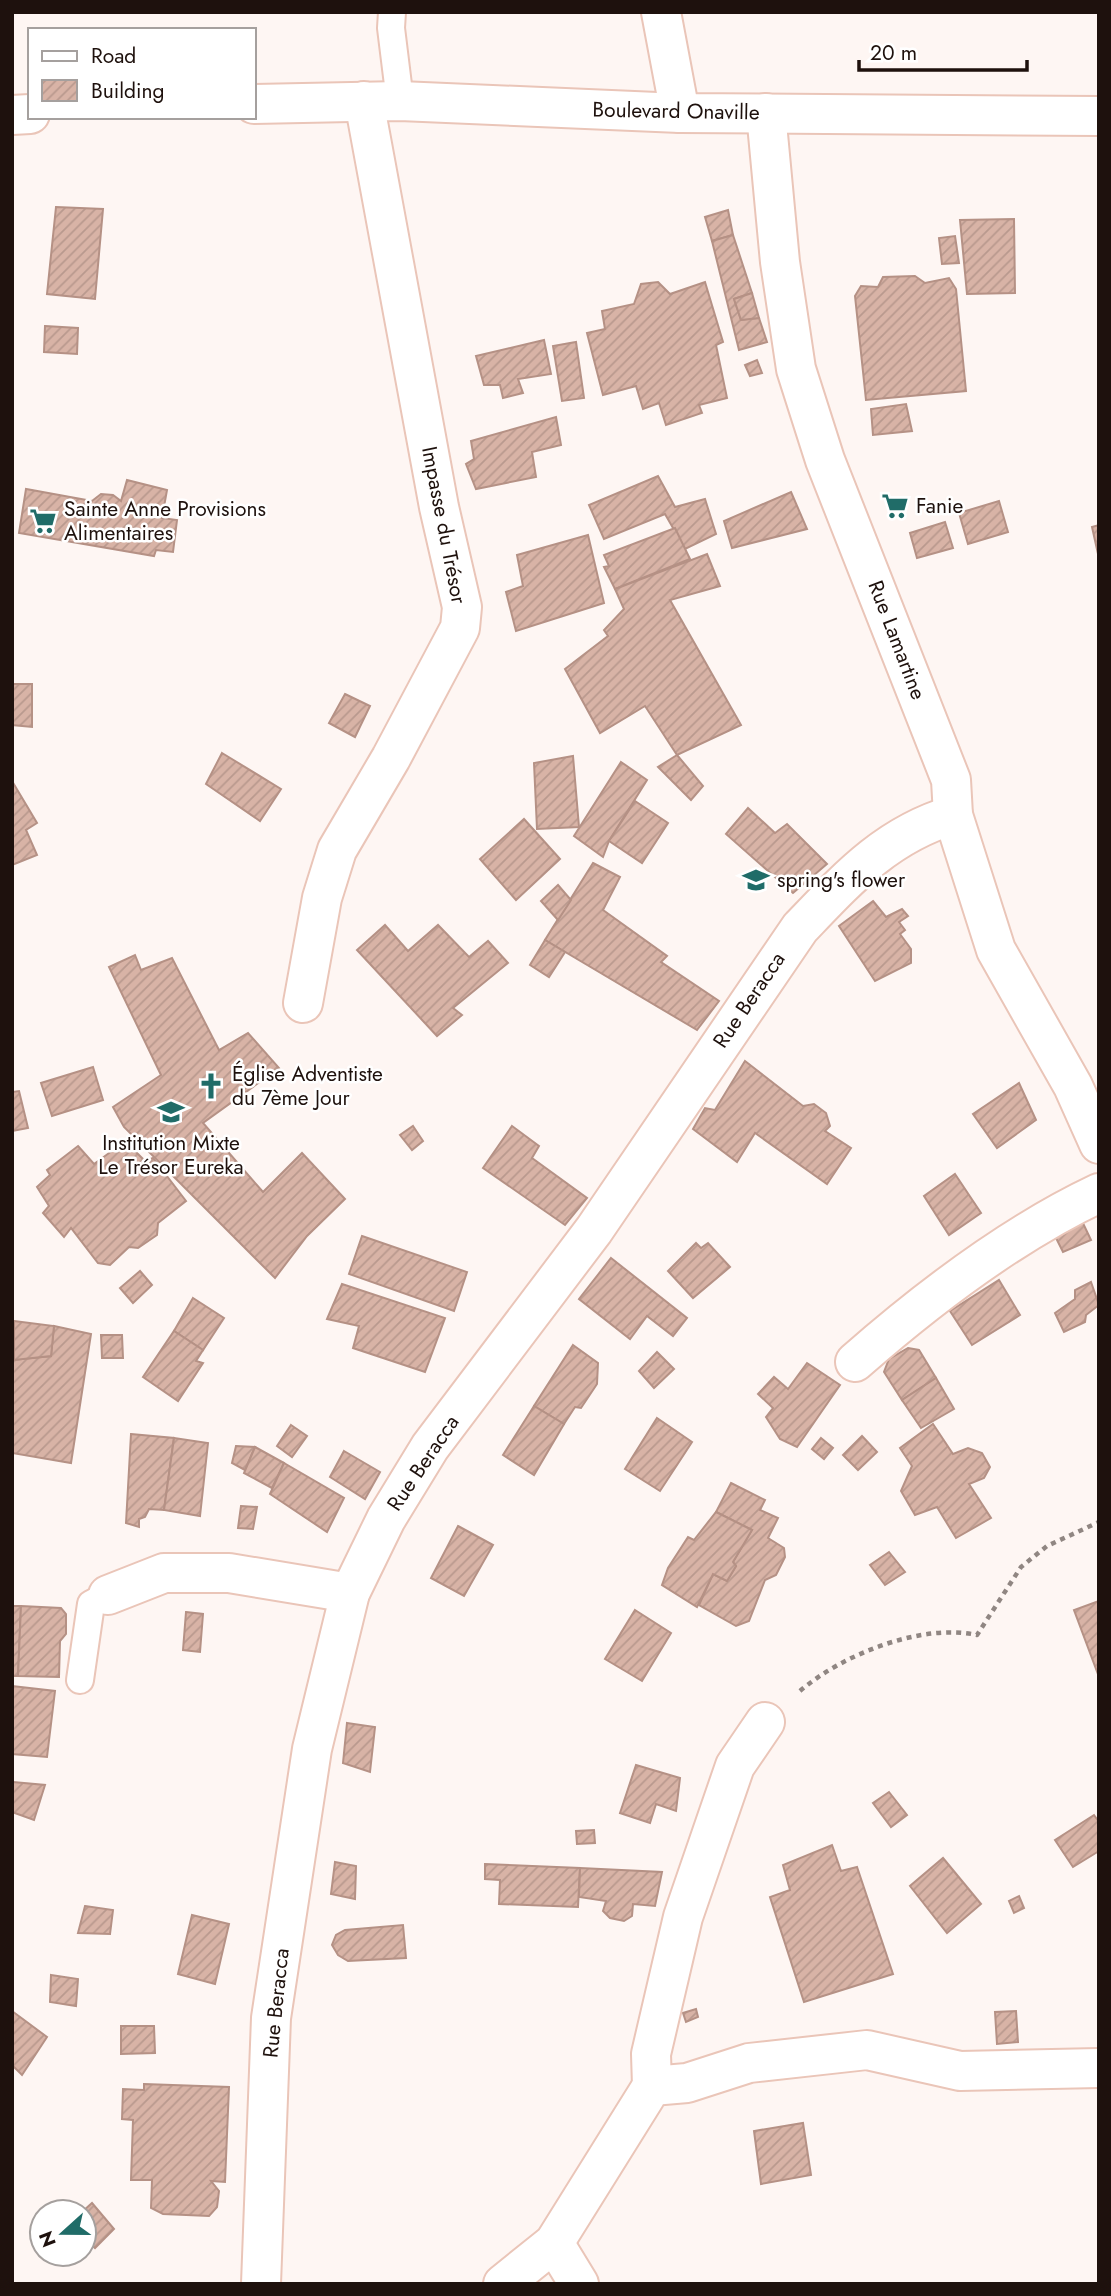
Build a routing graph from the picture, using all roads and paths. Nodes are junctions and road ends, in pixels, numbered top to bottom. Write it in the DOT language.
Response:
graph roads {
  1 [pos="392,12"];
  2 [pos="661,12"];
  3 [pos="382,101"];
  4 [pos="256,104"];
  5 [pos="680,113"];
  6 [pos="766,113"];
  7 [pos="1099,116"];
  8 [pos="953,815"];
  9 [pos="303,1003"];
  10 [pos="1099,1144"];
  11 [pos="1099,1193"];
  12 [pos="855,1362"];
  13 [pos="1099,1522"];
  14 [pos="350,1593"];
  15 [pos="108,1595"];
  16 [pos="79,1680"];
  17 [pos="765,1722"];
  18 [pos="1099,2068"];
  19 [pos="652,2086"];
  20 [pos="554,2243"];
  21 [pos="261,2284"];
  22 [pos="503,2284"];
  23 [pos="579,2284"];
  1 -- 3 [label="lane"];
  2 -- 5 [label="street"];
  3 -- 4 [label="street, Boulevard Onaville"];
  3 -- 5 [label="street, Boulevard Onaville"];
  3 -- 9 [label="street, Impasse du Trésor"];
  5 -- 6 [label="street, Boulevard Onaville"];
  6 -- 7 [label="street, Boulevard Onaville"];
  6 -- 8 [label="street, Rue Lamartine"];
  8 -- 10 [label="street, Rue Lamartine"];
  8 -- 14 [label="street, Rue Beracca"];
  11 -- 12 [label="street"];
  13 -- 17 [label="path"];
  14 -- 15 [label="street"];
  14 -- 21 [label="street, Rue Beracca"];
  15 -- 16 [label="lane"];
  17 -- 19 [label="street"];
  18 -- 19 [label="street"];
  19 -- 20 [label="street"];
  20 -- 22 [label="street"];
  20 -- 23 [label="street"];
}
